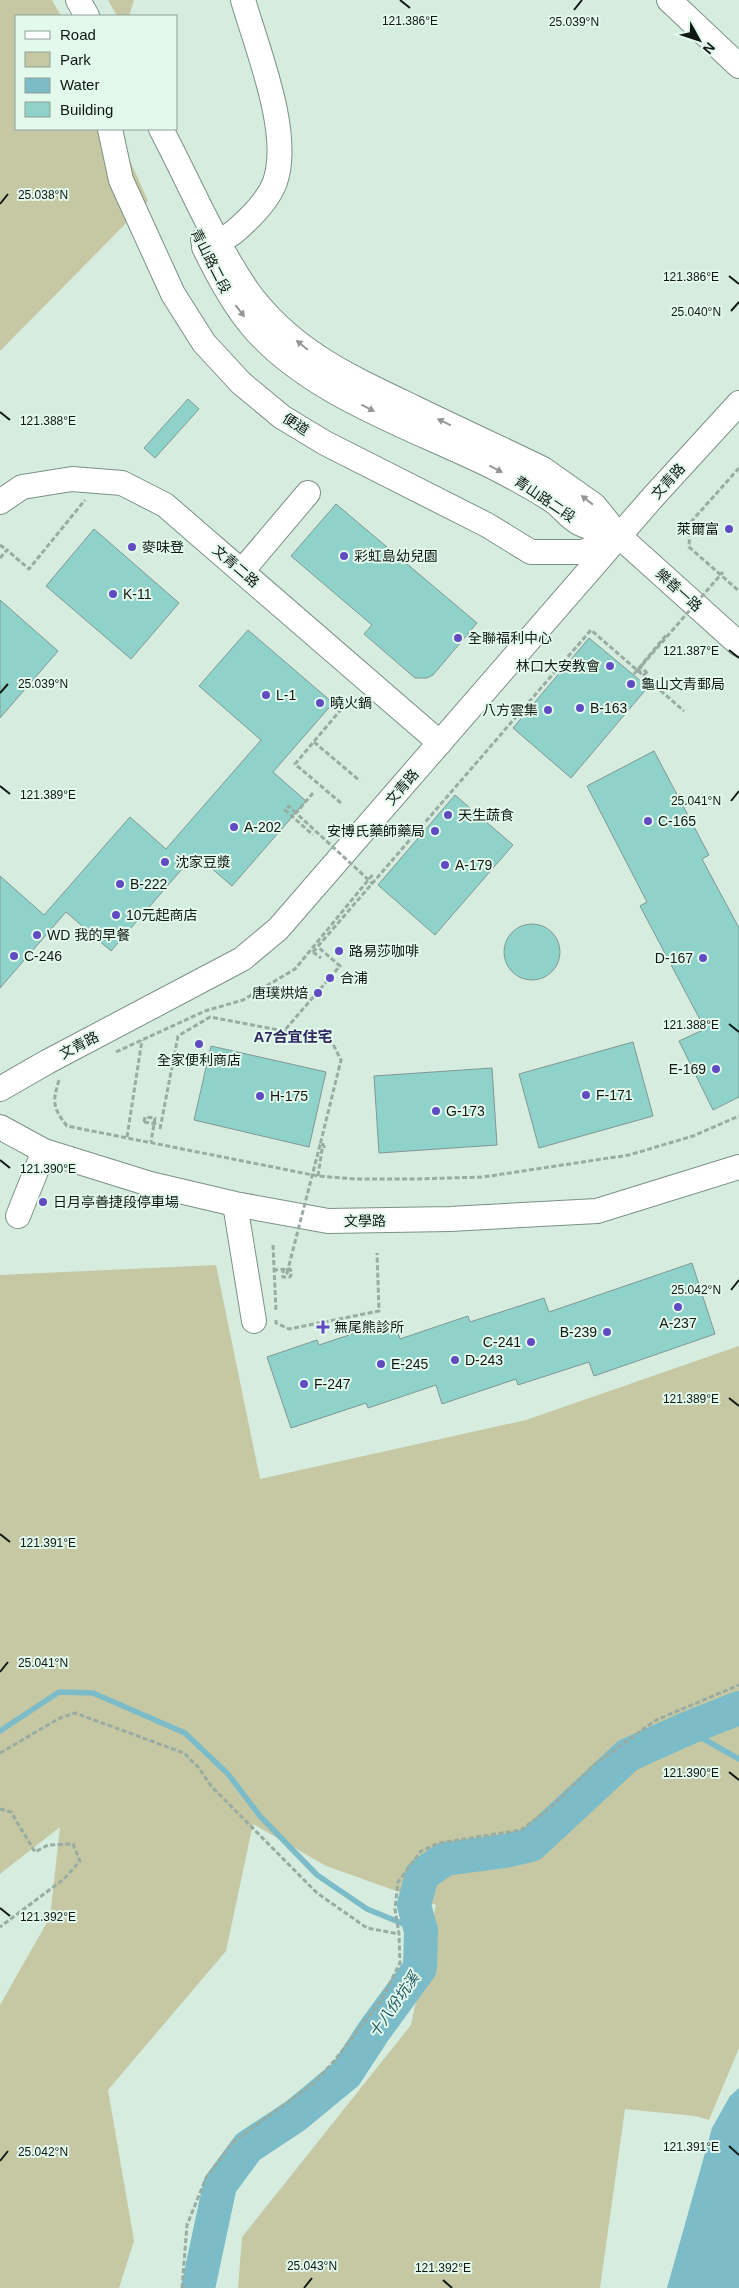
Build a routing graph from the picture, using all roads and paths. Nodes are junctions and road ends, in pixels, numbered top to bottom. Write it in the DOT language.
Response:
graph roads {
  1 [pos="78,0"];
  2 [pos="95,0"];
  3 [pos="230,0"];
  4 [pos="242,0"];
  5 [pos="669,0"];
  6 [pos="86,15"];
  7 [pos="103,15"];
  8 [pos="739,66"];
  9 [pos="110,130"];
  10 [pos="146,130"];
  11 [pos="161,130"];
  12 [pos="210,236"];
  13 [pos="739,403"];
  14 [pos="739,468"];
  15 [pos="308,493"];
  16 [pos="86,500"];
  17 [pos="0,502"];
  18 [pos="619,536"];
  19 [pos="0,545"];
  20 [pos="7,550"];
  21 [pos="0,558"];
  22 [pos="242,571"];
  23 [pos="722,573"];
  24 [pos="739,591"];
  25 [pos="667,634"];
  26 [pos="739,644"];
  27 [pos="637,670"];
  28 [pos="349,700"];
  29 [pos="684,711"];
  30 [pos="314,742"];
  31 [pos="440,743"];
  32 [pos="360,781"];
  33 [pos="313,794"];
  34 [pos="341,803"];
  35 [pos="296,813"];
  36 [pos="313,835"];
  37 [pos="374,874"];
  38 [pos="373,884"];
  39 [pos="318,947"];
  40 [pos="320,958"];
  41 [pos="284,1031"];
  42 [pos="142,1040"];
  43 [pos="110,1054"];
  44 [pos="66,1076"];
  45 [pos="0,1089"];
  46 [pos="739,1116"];
  47 [pos="160,1124"];
  48 [pos="0,1127"];
  49 [pos="160,1129"];
  50 [pos="127,1137"];
  51 [pos="151,1142"];
  52 [pos="323,1147"];
  53 [pos="44,1151"];
  54 [pos="739,1167"];
  55 [pos="318,1176"];
  56 [pos="235,1204"];
  57 [pos="18,1216"];
  58 [pos="273,1245"];
  59 [pos="377,1252"];
  60 [pos="273,1270"];
  61 [pos="254,1321"];
  62 [pos="739,1685"];
  63 [pos="0,1754"];
  64 [pos="0,1809"];
  65 [pos="0,1927"];
  66 [pos="399,1934"];
  67 [pos="182,2288"];
  1 -- 6 [label="street"];
  2 -- 7 [label="street"];
  3 -- 12 [label="street"];
  4 -- 12 [label="street"];
  5 -- 8 [label="street"];
  9 -- 18 [label="street, 便道"];
  10 -- 12 [label="street, 青山路二段"];
  11 -- 12 [label="street, 青山路二段"];
  12 -- 18 [label="street, 青山路二段"];
  13 -- 18 [label="street, 文青路"];
  14 -- 23 [label="path"];
  15 -- 22 [label="street"];
  16 -- 20 [label="path"];
  17 -- 22 [label="street, 文青二路"];
  18 -- 26 [label="street, 樂善一路"];
  18 -- 31 [label="street, 文青路"];
  19 -- 20 [label="path"];
  20 -- 21 [label="path"];
  22 -- 31 [label="street, 文青二路"];
  23 -- 24 [label="path"];
  23 -- 27 [label="path, bridge"];
  25 -- 27 [label="path"];
  27 -- 29 [label="path, bridge"];
  27 -- 38 [label="path, bridge"];
  28 -- 30 [label="path"];
  30 -- 32 [label="path"];
  30 -- 34 [label="path"];
  31 -- 45 [label="street, 文青路"];
  33 -- 35 [label="path, bridge"];
  35 -- 36 [label="path"];
  35 -- 38 [label="path, bridge"];
  37 -- 42 [label="path"];
  38 -- 39 [label="path, bridge"];
  39 -- 40 [label="path, bridge"];
  39 -- 41 [label="path"];
  41 -- 47 [label="path"];
  41 -- 52 [label="path"];
  42 -- 43 [label="path"];
  42 -- 50 [label="path"];
  44 -- 50 [label="path"];
  46 -- 55 [label="path"];
  47 -- 49 [label="path, bridge"];
  47 -- 51 [label="path, bridge"];
  48 -- 53 [label="street, 文學路"];
  50 -- 51 [label="path"];
  51 -- 55 [label="path"];
  52 -- 55 [label="path"];
  52 -- 60 [label="path, bridge"];
  53 -- 56 [label="street, 文學路"];
  53 -- 57 [label="street"];
  54 -- 56 [label="street, 文學路"];
  56 -- 61 [label="street"];
  58 -- 60 [label="path"];
  59 -- 60 [label="path"];
  62 -- 66 [label="path"];
  63 -- 66 [label="path"];
  64 -- 65 [label="path"];
  66 -- 67 [label="path"];
}
